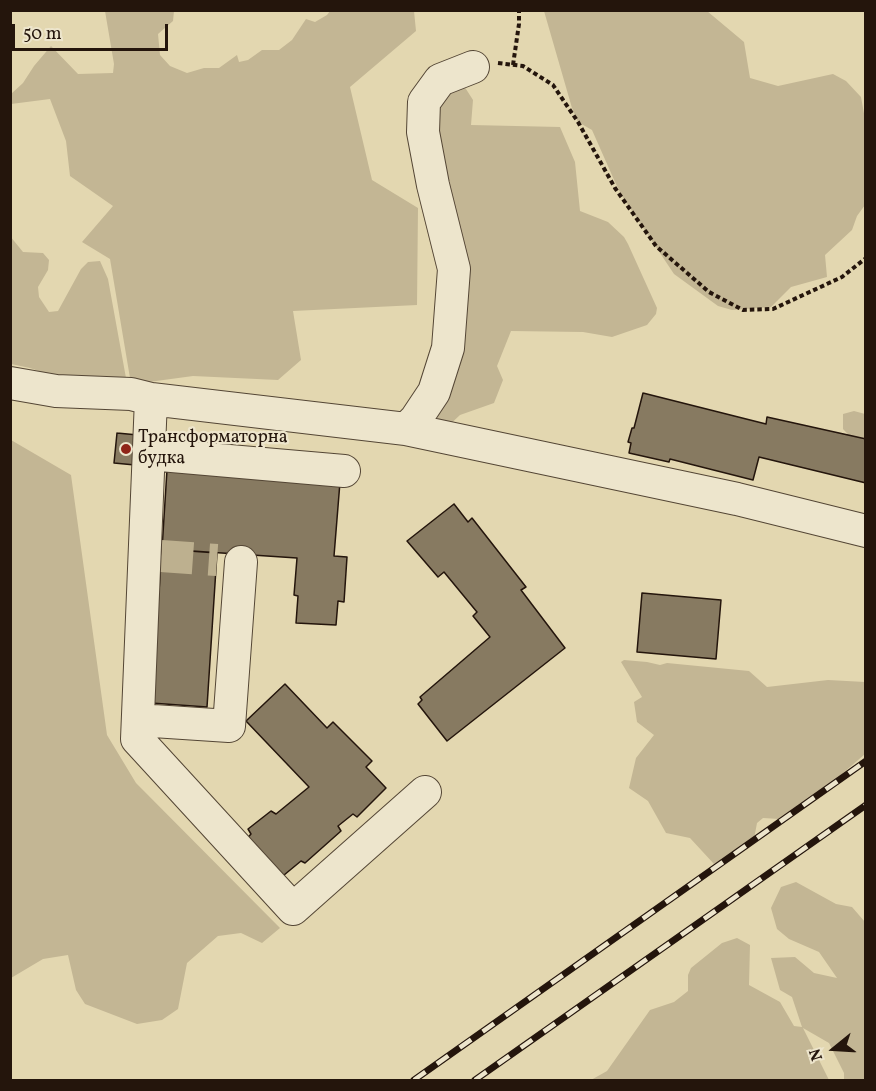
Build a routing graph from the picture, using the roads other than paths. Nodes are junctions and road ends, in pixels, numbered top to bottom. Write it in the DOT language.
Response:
graph roads {
  1 [pos="473,67"];
  2 [pos="10,383"];
  3 [pos="151,399"];
  4 [pos="406,429"];
  5 [pos="149,454"];
  6 [pos="344,471"];
  7 [pos="866,531"];
  8 [pos="239,561"];
  9 [pos="138,720"];
  10 [pos="425,792"];
  1 -- 4 [label="lane"];
  2 -- 3 [label="lane"];
  3 -- 4 [label="lane"];
  3 -- 5 [label="lane"];
  4 -- 7 [label="lane"];
  5 -- 6 [label="lane"];
  5 -- 9 [label="lane"];
  8 -- 9 [label="lane"];
  9 -- 10 [label="lane"];
}
